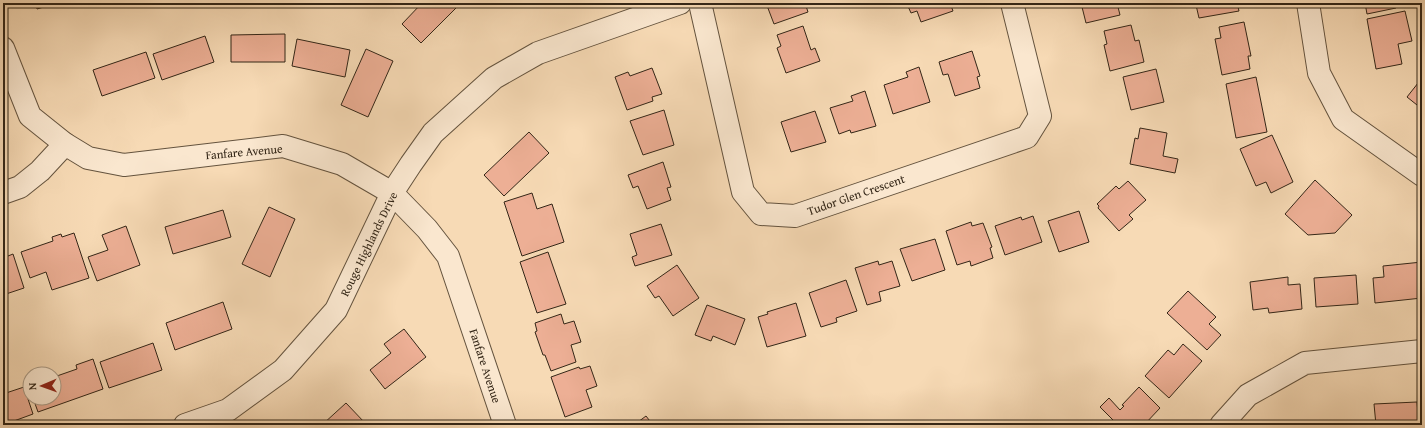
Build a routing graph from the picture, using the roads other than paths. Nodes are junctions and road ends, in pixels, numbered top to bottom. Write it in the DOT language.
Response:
graph roads {
  1 [pos="680,3"];
  2 [pos="700,3"];
  3 [pos="1012,3"];
  4 [pos="1308,3"];
  5 [pos="3,48"];
  6 [pos="65,144"];
  7 [pos="1422,174"];
  8 [pos="3,193"];
  9 [pos="392,193"];
  10 [pos="1422,351"];
  11 [pos="185,425"];
  12 [pos="505,425"];
  13 [pos="1221,425"];
  1 -- 9 [label="street, Rouge Highlands Drive"];
  2 -- 3 [label="street, Tudor Glen Crescent"];
  4 -- 7 [label="street"];
  5 -- 6 [label="street, Fanfare Avenue"];
  6 -- 8 [label="street"];
  6 -- 9 [label="street, Fanfare Avenue"];
  9 -- 11 [label="street, Rouge Highlands Drive"];
  9 -- 12 [label="street, Fanfare Avenue"];
  10 -- 13 [label="street"];
}
